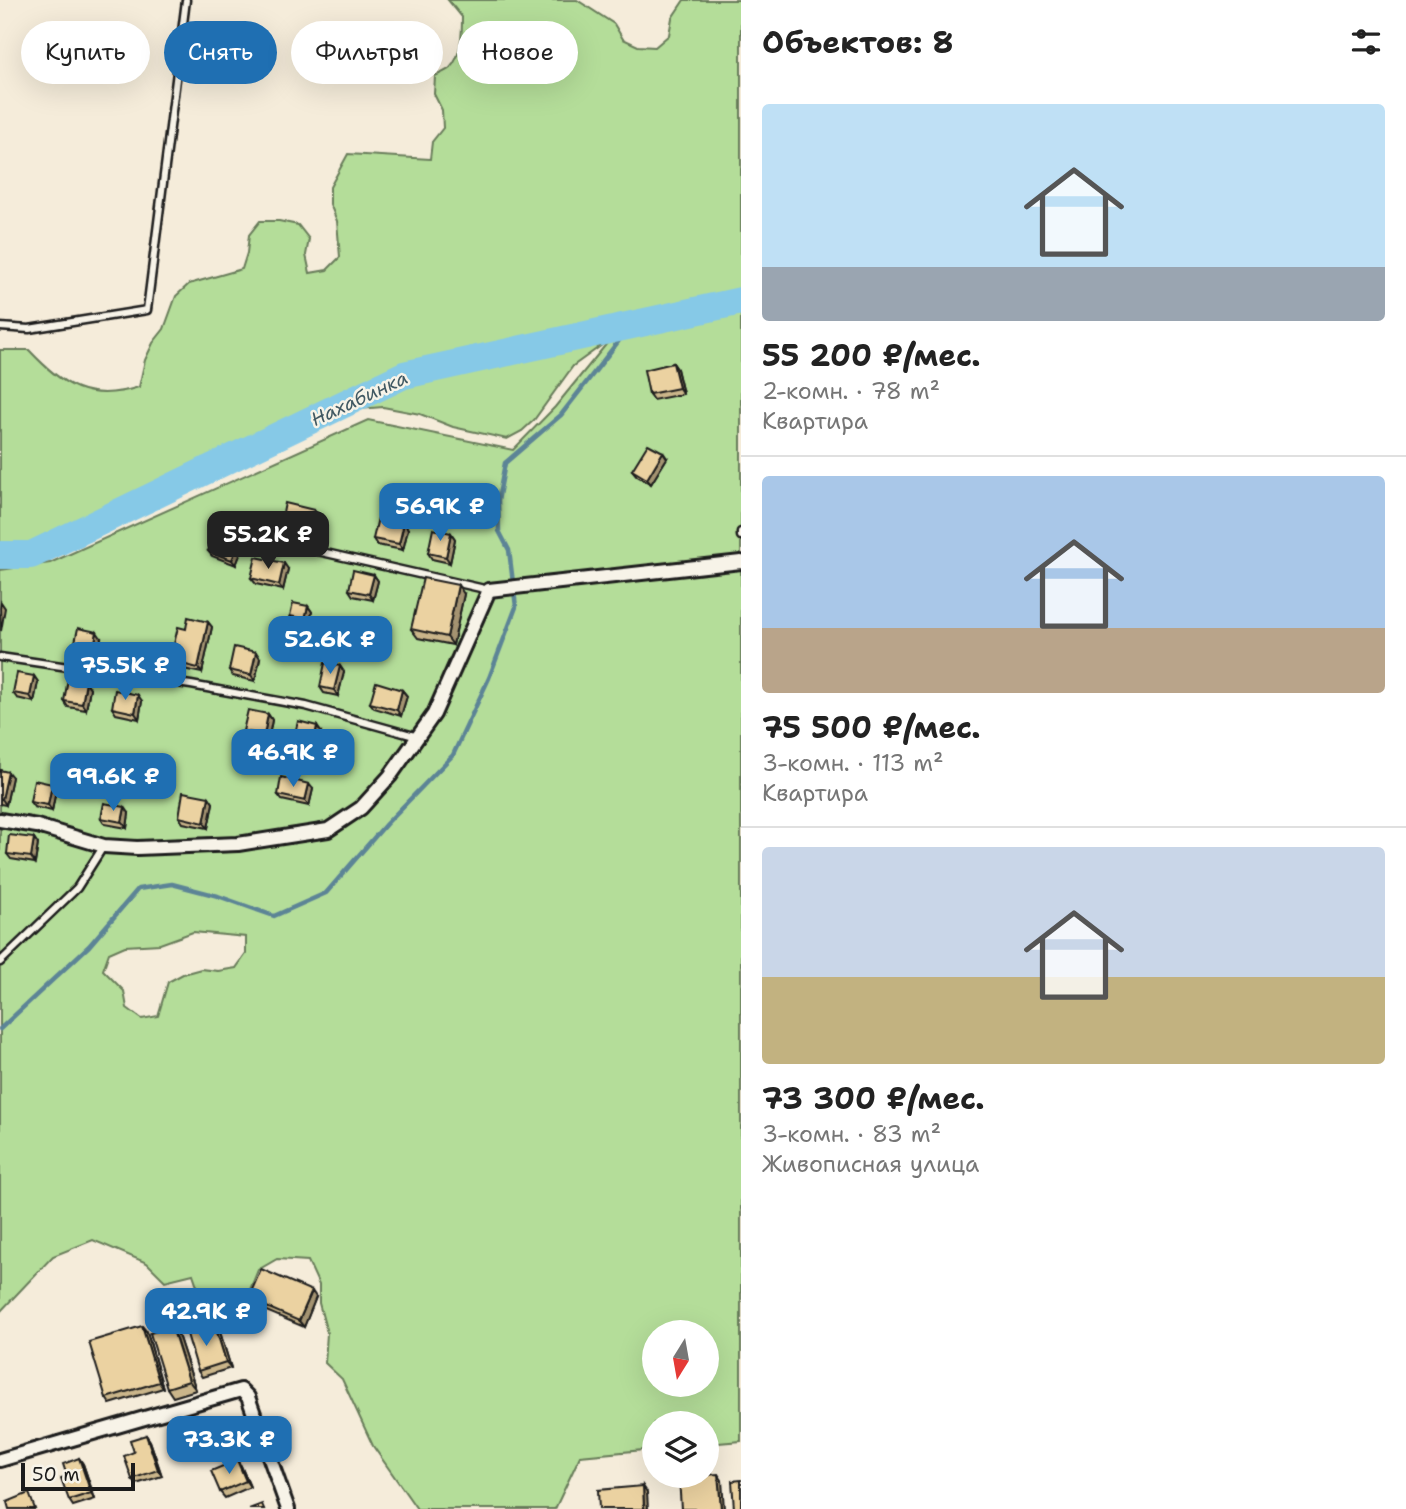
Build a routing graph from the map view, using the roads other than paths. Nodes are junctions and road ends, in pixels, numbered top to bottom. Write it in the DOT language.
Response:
graph roads {
  1 [pos="186,0"];
  2 [pos="0,327"];
  3 [pos="259,533"];
  4 [pos="741,562"];
  5 [pos="489,590"];
  6 [pos="0,657"];
  7 [pos="418,737"];
  8 [pos="0,820"];
  9 [pos="104,846"];
  10 [pos="0,962"];
  11 [pos="0,1460"];
  12 [pos="288,1509"];
  1 -- 2 [label="lane"];
  3 -- 5 [label="lane"];
  4 -- 5 [label="street"];
  5 -- 7 [label="street"];
  6 -- 7 [label="lane"];
  7 -- 9 [label="street"];
  8 -- 9 [label="street"];
  9 -- 10 [label="lane"];
  11 -- 12 [label="street"];
}
